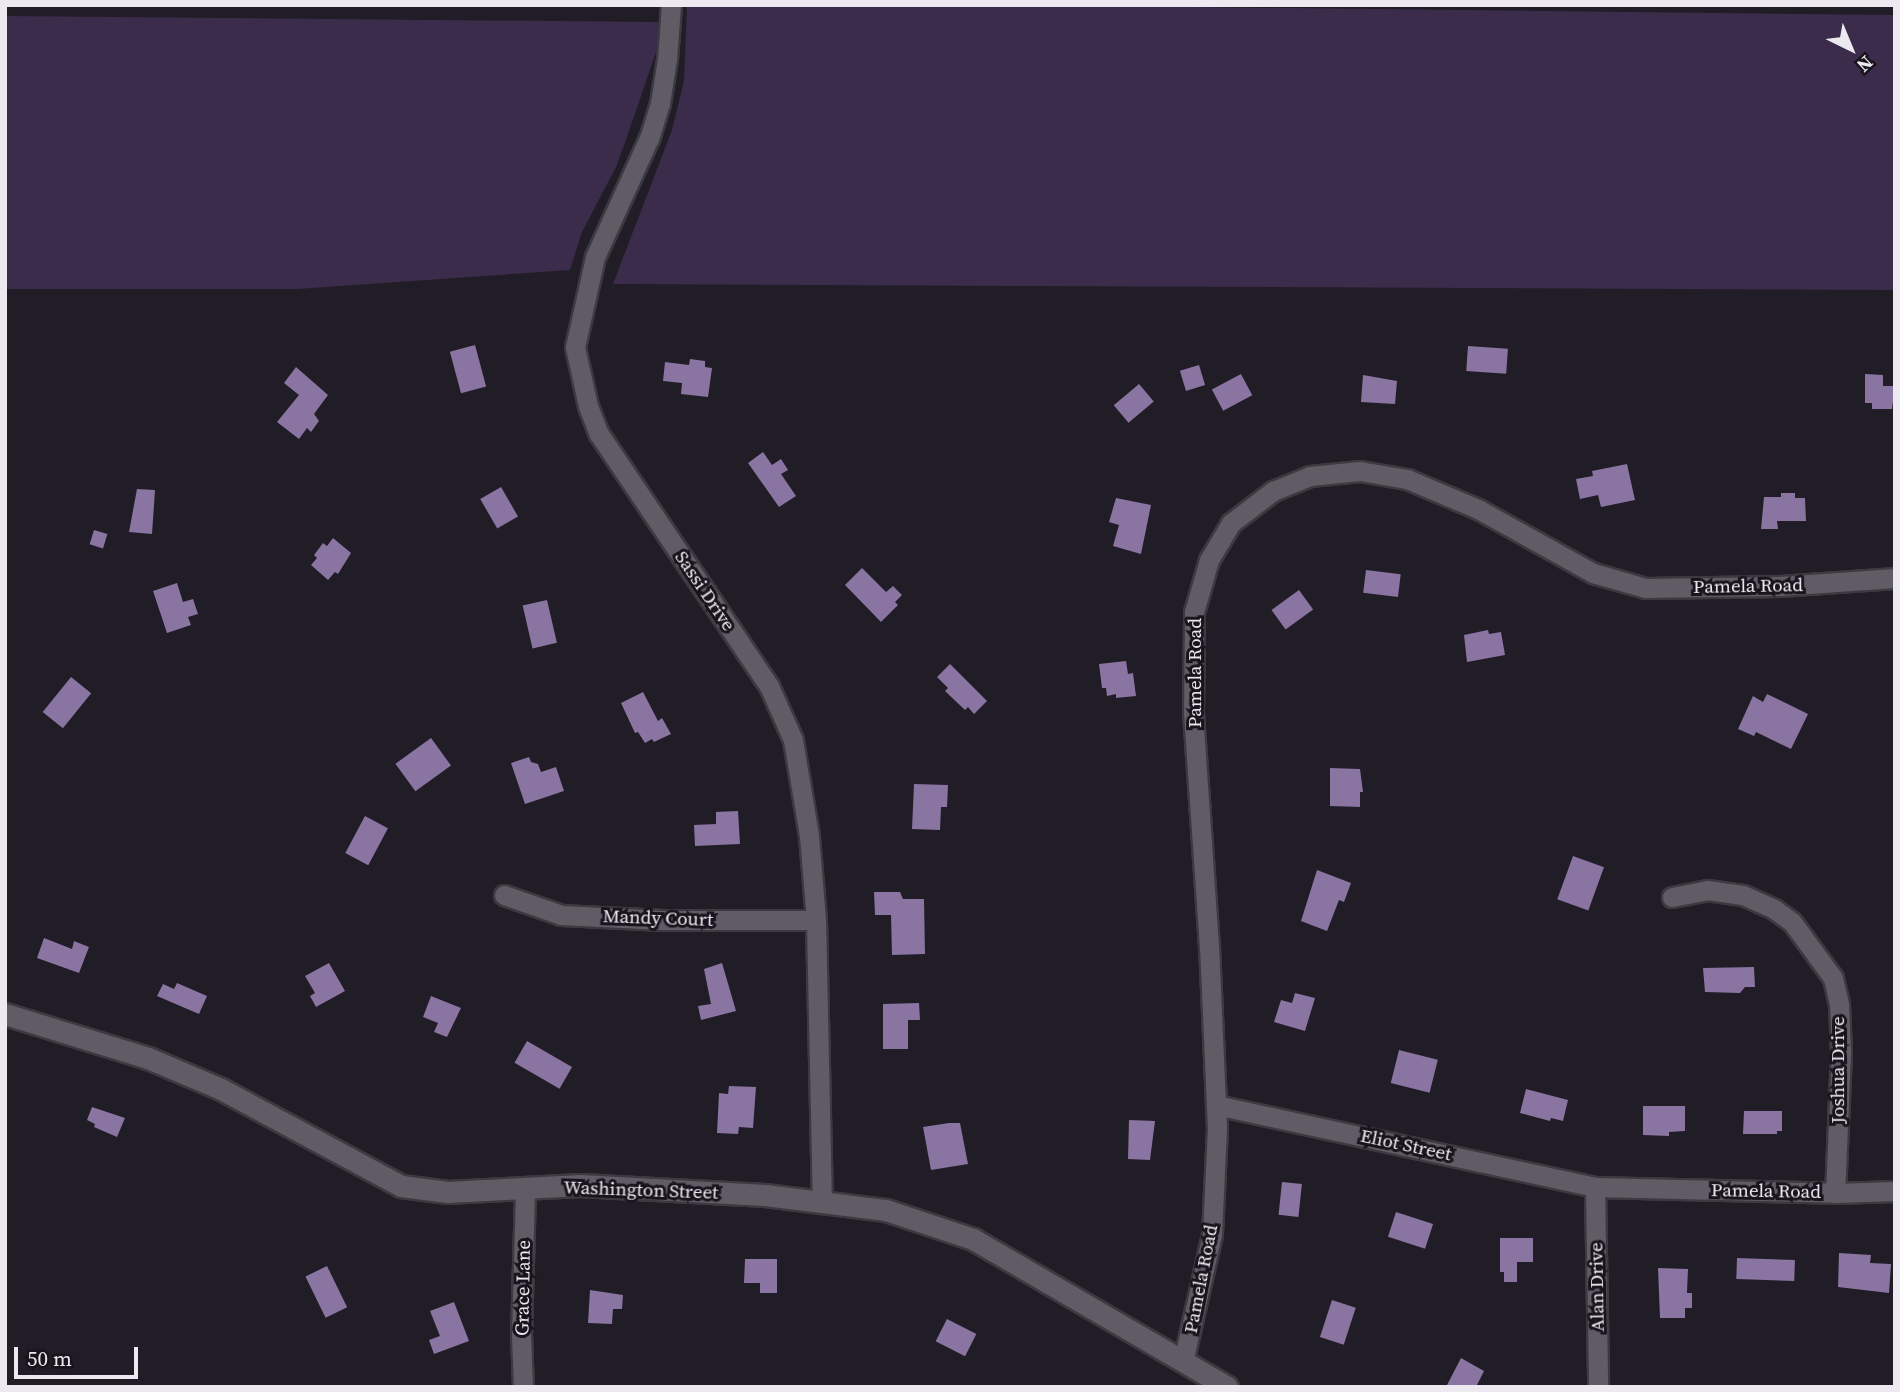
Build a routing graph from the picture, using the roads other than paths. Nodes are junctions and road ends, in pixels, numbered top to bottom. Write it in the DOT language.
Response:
graph roads {
  1 [pos="671,5"];
  2 [pos="1895,578"];
  3 [pos="504,895"];
  4 [pos="1672,897"];
  5 [pos="816,920"];
  6 [pos="5,1014"];
  7 [pos="1216,1105"];
  8 [pos="1595,1187"];
  9 [pos="525,1189"];
  10 [pos="1895,1191"];
  11 [pos="1835,1193"];
  12 [pos="822,1203"];
  13 [pos="1183,1362"];
  14 [pos="523,1387"];
  15 [pos="1227,1387"];
  16 [pos="1598,1387"];
  1 -- 5 [label="street, Sassi Drive"];
  2 -- 7 [label="street, Pamela Road"];
  3 -- 5 [label="street, Mandy Court"];
  4 -- 11 [label="street, Joshua Drive"];
  5 -- 12 [label="street, Sassi Drive"];
  6 -- 9 [label="street, Washington Street"];
  7 -- 8 [label="street, Eliot Street"];
  7 -- 13 [label="street, Pamela Road"];
  8 -- 11 [label="street, Pamela Road"];
  8 -- 16 [label="street, Alan Drive"];
  9 -- 12 [label="street, Washington Street"];
  9 -- 14 [label="street, Grace Lane"];
  10 -- 11 [label="street, Pamela Road"];
  12 -- 13 [label="street, Washington Street"];
  13 -- 15 [label="street, Washington Street"];
}
